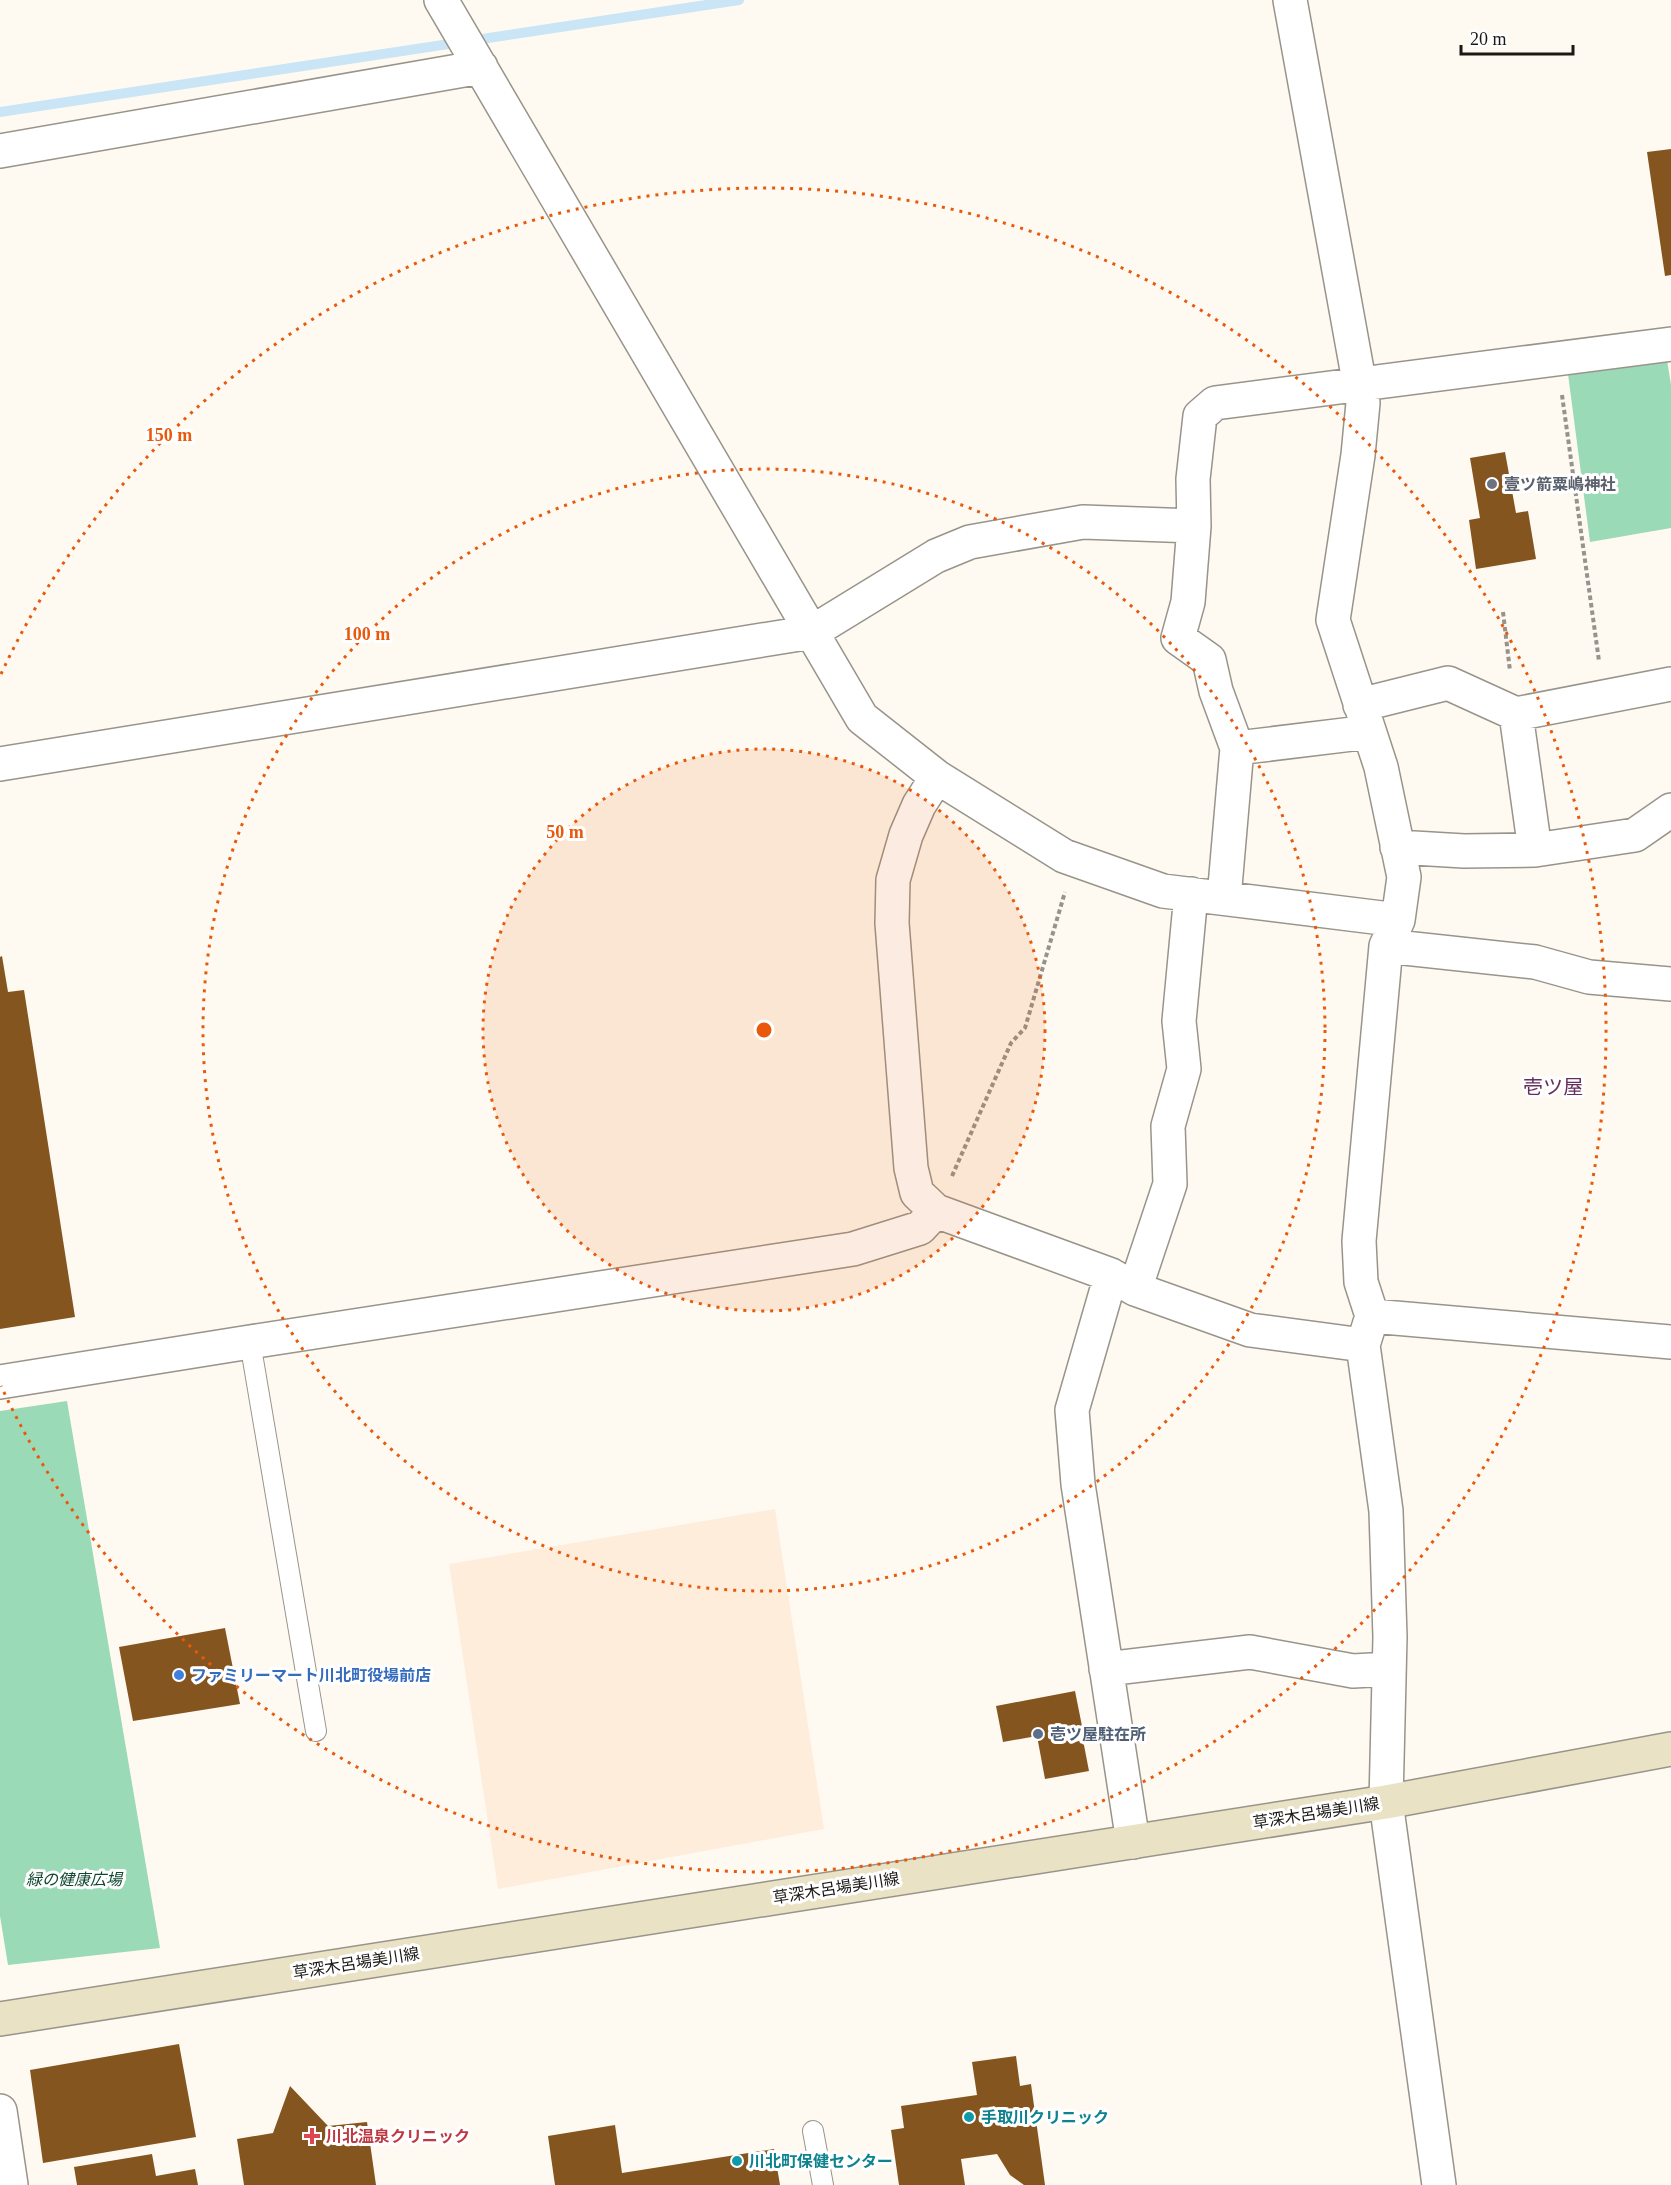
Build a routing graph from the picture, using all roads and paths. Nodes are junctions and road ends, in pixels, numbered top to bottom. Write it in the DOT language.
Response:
graph roads {
  1 [pos="1290,0"];
  2 [pos="448,12"];
  3 [pos="481,67"];
  4 [pos="0,151"];
  5 [pos="1671,344"];
  6 [pos="1557,359"];
  7 [pos="1359,384"];
  8 [pos="1194,526"];
  9 [pos="1503,612"];
  10 [pos="812,632"];
  11 [pos="1671,684"];
  12 [pos="1604,697"];
  13 [pos="1516,714"];
  14 [pos="1365,718"];
  15 [pos="1237,748"];
  16 [pos="0,764"];
  17 [pos="937,777"];
  18 [pos="1671,810"];
  19 [pos="1397,847"];
  20 [pos="1535,850"];
  21 [pos="1075,860"];
  22 [pos="1191,894"];
  23 [pos="1224,898"];
  24 [pos="1392,933"];
  25 [pos="1671,984"];
  26 [pos="936,1211"];
  27 [pos="1123,1282"];
  28 [pos="1367,1331"];
  29 [pos="250,1342"];
  30 [pos="1671,1342"];
  31 [pos="0,1382"];
  32 [pos="1106,1669"];
  33 [pos="1389,1669"];
  34 [pos="316,1731"];
  35 [pos="1671,1749"];
  36 [pos="1386,1802"];
  37 [pos="1133,1842"];
  38 [pos="0,2019"];
  39 [pos="0,2111"];
  40 [pos="813,2131"];
  41 [pos="11,2185"];
  42 [pos="823,2185"];
  43 [pos="1439,2185"];
  1 -- 7 [label="street"];
  2 -- 3 [label="street"];
  3 -- 4 [label="street"];
  3 -- 10 [label="street"];
  5 -- 6 [label="street"];
  6 -- 7 [label="street"];
  6 -- 12 [label="path"];
  7 -- 8 [label="street"];
  7 -- 14 [label="street"];
  8 -- 10 [label="street"];
  8 -- 15 [label="street"];
  9 -- 13 [label="path"];
  10 -- 16 [label="street"];
  10 -- 17 [label="street"];
  11 -- 12 [label="street"];
  12 -- 13 [label="street"];
  13 -- 14 [label="street"];
  13 -- 20 [label="street"];
  14 -- 15 [label="street"];
  14 -- 19 [label="street"];
  15 -- 23 [label="street"];
  17 -- 21 [label="street"];
  17 -- 26 [label="street"];
  18 -- 20 [label="street"];
  19 -- 20 [label="street"];
  19 -- 24 [label="street"];
  21 -- 22 [label="street"];
  21 -- 26 [label="path"];
  22 -- 23 [label="street"];
  22 -- 27 [label="street"];
  23 -- 24 [label="street"];
  24 -- 25 [label="street"];
  24 -- 28 [label="street"];
  26 -- 27 [label="street"];
  26 -- 29 [label="street"];
  27 -- 28 [label="street"];
  27 -- 32 [label="street"];
  28 -- 30 [label="street"];
  28 -- 33 [label="street"];
  29 -- 31 [label="street"];
  29 -- 34 [label="lane"];
  32 -- 33 [label="street"];
  32 -- 37 [label="street"];
  33 -- 36 [label="street"];
  35 -- 36 [label="main road, 草深木呂場美川線"];
  36 -- 37 [label="main road, 草深木呂場美川線"];
  36 -- 43 [label="street"];
  37 -- 38 [label="main road, 草深木呂場美川線"];
  39 -- 41 [label="street"];
  40 -- 42 [label="lane"];
}
